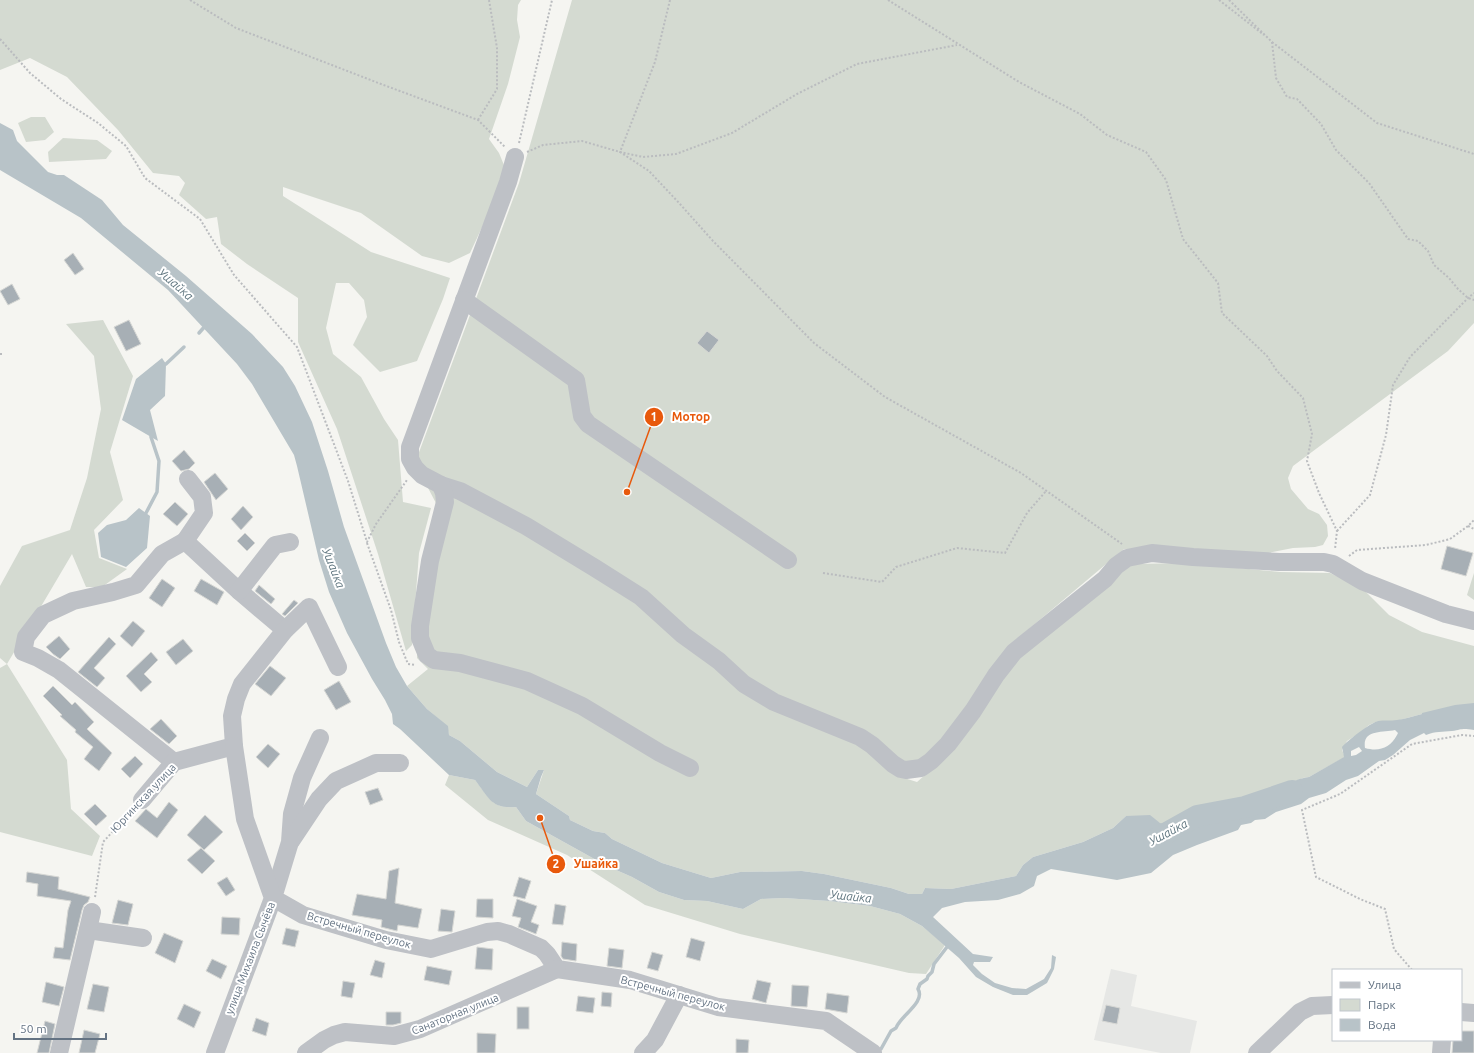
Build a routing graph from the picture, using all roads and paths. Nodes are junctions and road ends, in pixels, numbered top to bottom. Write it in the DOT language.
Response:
graph roads {
  1 [pos="190,0"];
  2 [pos="489,0"];
  3 [pos="552,0"];
  4 [pos="670,0"];
  5 [pos="888,0"];
  6 [pos="1219,0"];
  7 [pos="1229,0"];
  8 [pos="0,39"];
  9 [pos="1272,42"];
  10 [pos="958,45"];
  11 [pos="478,120"];
  12 [pos="620,152"];
  13 [pos="1474,154"];
  14 [pos="515,157"];
  15 [pos="1474,293"];
  16 [pos="1468,298"];
  17 [pos="464,300"];
  18 [pos="1474,300"];
  19 [pos="415,468"];
  20 [pos="188,479"];
  21 [pos="441,485"];
  22 [pos="1046,491"];
  23 [pos="1474,520"];
  24 [pos="1468,526"];
  25 [pos="1474,530"];
  26 [pos="1337,531"];
  27 [pos="185,541"];
  28 [pos="290,542"];
  29 [pos="367,542"];
  30 [pos="1138,555"];
  31 [pos="788,560"];
  32 [pos="1337,566"];
  33 [pos="823,573"];
  34 [pos="239,591"];
  35 [pos="1474,621"];
  36 [pos="285,630"];
  37 [pos="426,655"];
  38 [pos="338,667"];
  39 [pos="1474,736"];
  40 [pos="320,738"];
  41 [pos="234,746"];
  42 [pos="174,762"];
  43 [pos="400,762"];
  44 [pos="690,768"];
  45 [pos="142,800"];
  46 [pos="290,842"];
  47 [pos="273,898"];
  48 [pos="92,912"];
  49 [pos="88,930"];
  50 [pos="143,938"];
  51 [pos="1411,969"];
  52 [pos="557,970"];
  53 [pos="679,995"];
  54 [pos="1332,1004"];
  55 [pos="1462,1012"];
  56 [pos="1474,1013"];
  57 [pos="1442,1041"];
  58 [pos="59,1053"];
  59 [pos="215,1053"];
  60 [pos="306,1053"];
  61 [pos="643,1053"];
  62 [pos="873,1053"];
  63 [pos="1257,1053"];
  64 [pos="1441,1053"];
  1 -- 11 [label="path"];
  2 -- 11 [label="path"];
  3 -- 14 [label="path"];
  4 -- 12 [label="path"];
  5 -- 10 [label="path"];
  6 -- 9 [label="path"];
  7 -- 9 [label="path"];
  8 -- 29 [label="path"];
  9 -- 13 [label="path"];
  9 -- 16 [label="path"];
  10 -- 12 [label="path"];
  10 -- 26 [label="path"];
  11 -- 14 [label="path"];
  12 -- 14 [label="path"];
  12 -- 22 [label="path"];
  14 -- 17 [label="street"];
  15 -- 16 [label="path"];
  16 -- 18 [label="path"];
  16 -- 26 [label="path"];
  17 -- 19 [label="street"];
  17 -- 31 [label="street"];
  19 -- 21 [label="street"];
  19 -- 29 [label="path"];
  20 -- 27 [label="street"];
  21 -- 30 [label="street"];
  21 -- 37 [label="street"];
  22 -- 30 [label="path"];
  22 -- 33 [label="path"];
  23 -- 24 [label="path"];
  24 -- 25 [label="path"];
  24 -- 32 [label="path"];
  26 -- 32 [label="path"];
  27 -- 34 [label="street"];
  27 -- 42 [label="street"];
  28 -- 34 [label="street"];
  29 -- 37 [label="path"];
  30 -- 32 [label="street"];
  32 -- 35 [label="street"];
  34 -- 36 [label="street"];
  36 -- 38 [label="street"];
  36 -- 41 [label="street"];
  37 -- 44 [label="street"];
  39 -- 51 [label="path"];
  40 -- 46 [label="street"];
  41 -- 42 [label="street, Юргинская улица"];
  41 -- 47 [label="street, улица Михаила Сычёва"];
  42 -- 45 [label="street, Юргинская улица"];
  43 -- 46 [label="street"];
  45 -- 48 [label="path, Юргинская улица"];
  46 -- 47 [label="street"];
  47 -- 52 [label="street, Встречный переулок"];
  47 -- 59 [label="street, улица Михаила Сычёва"];
  48 -- 49 [label="street"];
  49 -- 50 [label="street"];
  49 -- 58 [label="street"];
  52 -- 53 [label="street, Встречный переулок"];
  52 -- 60 [label="street, Санаторная улица"];
  53 -- 61 [label="street"];
  53 -- 62 [label="street, Встречный переулок"];
  54 -- 63 [label="street"];
  55 -- 56 [label="street"];
  57 -- 64 [label="street"];
}
